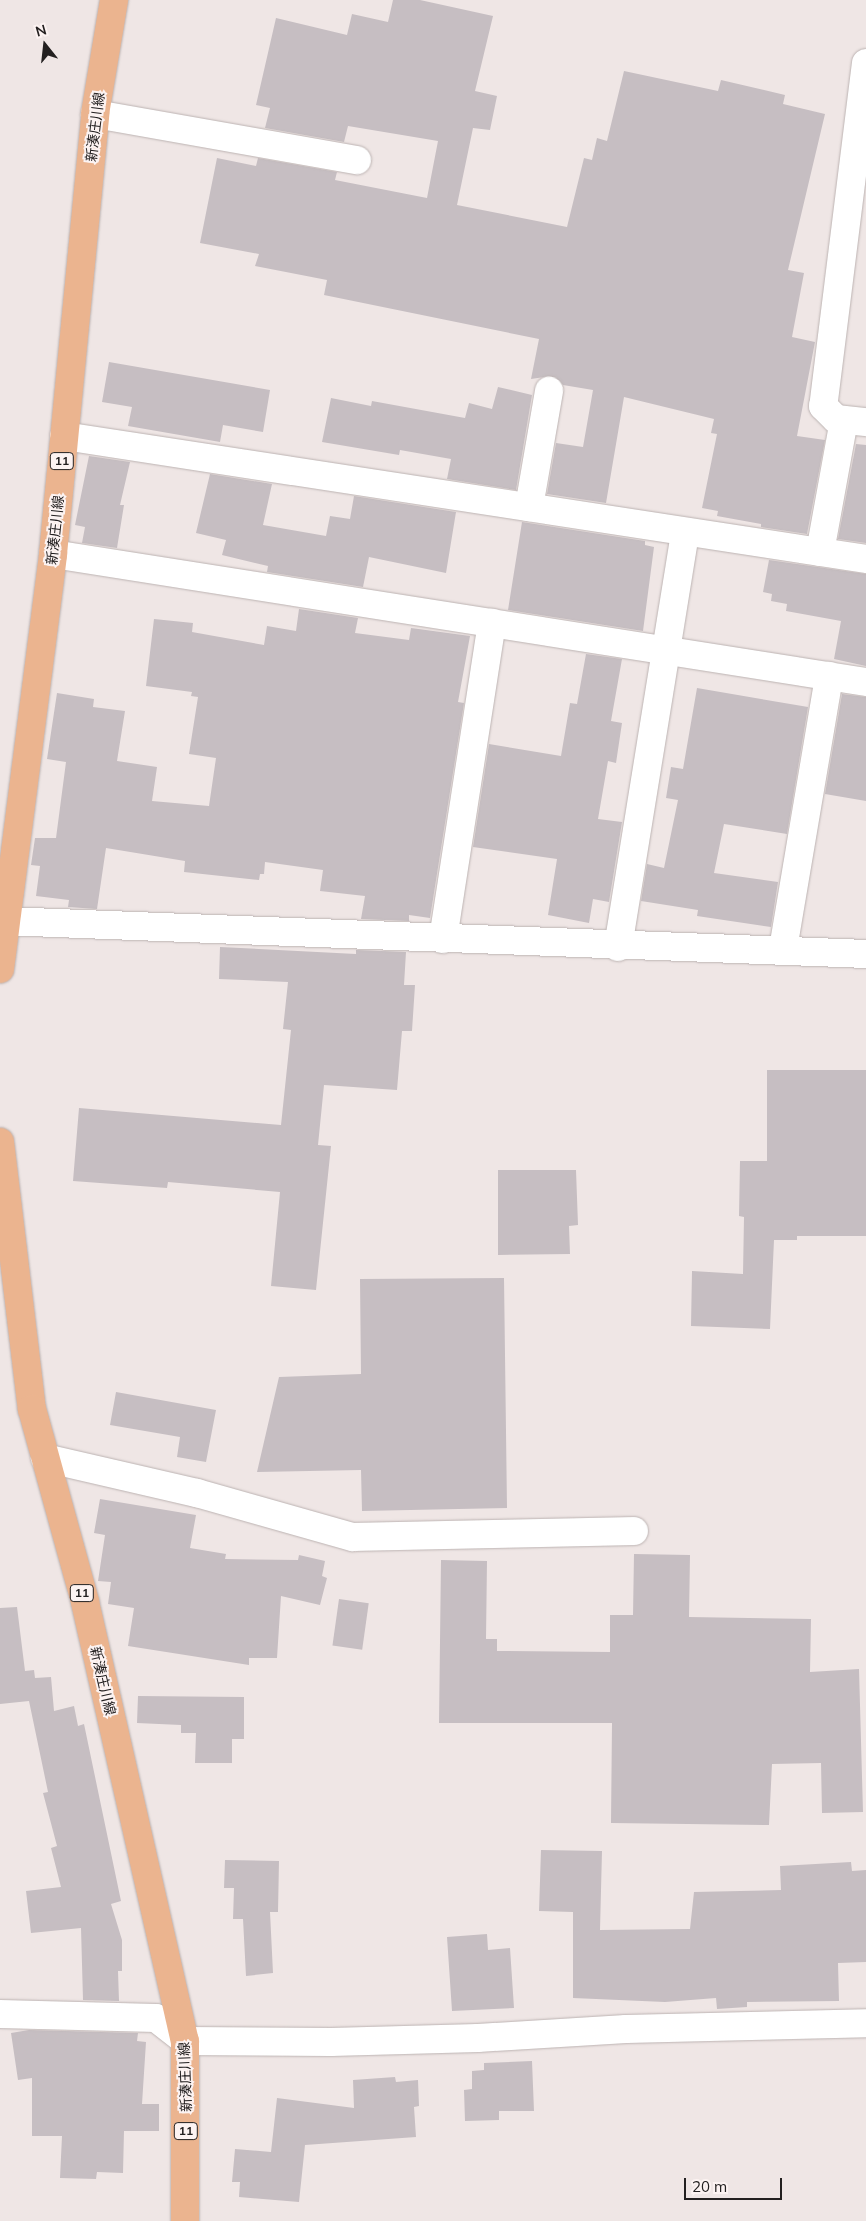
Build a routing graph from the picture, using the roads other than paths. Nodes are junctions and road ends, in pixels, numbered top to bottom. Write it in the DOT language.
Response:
graph roads {
  1 [pos="114,0"];
  2 [pos="866,63"];
  3 [pos="95,114"];
  4 [pos="357,160"];
  5 [pos="548,391"];
  6 [pos="844,416"];
  7 [pos="64,436"];
  8 [pos="529,507"];
  9 [pos="685,532"];
  10 [pos="820,552"];
  11 [pos="53,554"];
  12 [pos="866,559"];
  13 [pos="492,623"];
  14 [pos="665,652"];
  15 [pos="829,676"];
  16 [pos="866,682"];
  17 [pos="4,921"];
  18 [pos="443,939"];
  19 [pos="618,947"];
  20 [pos="783,949"];
  21 [pos="866,954"];
  22 [pos="0,969"];
  23 [pos="0,1142"];
  24 [pos="45,1458"];
  25 [pos="634,1531"];
  26 [pos="1,2014"];
  27 [pos="866,2023"];
  28 [pos="185,2041"];
  29 [pos="184,2221"];
  1 -- 3 [label="main road, 新湊庄川線 / 11"];
  2 -- 6 [label="street"];
  3 -- 4 [label="street"];
  3 -- 7 [label="main road, 新湊庄川線 / 11"];
  5 -- 8 [label="street"];
  6 -- 10 [label="street"];
  7 -- 8 [label="street"];
  7 -- 11 [label="main road, 新湊庄川線 / 11"];
  8 -- 9 [label="street"];
  9 -- 10 [label="street"];
  9 -- 14 [label="street"];
  10 -- 12 [label="street"];
  11 -- 13 [label="street"];
  11 -- 17 [label="main road, 新湊庄川線 / 11"];
  13 -- 14 [label="street"];
  13 -- 18 [label="street"];
  14 -- 15 [label="street"];
  14 -- 19 [label="street"];
  15 -- 16 [label="street"];
  15 -- 20 [label="street"];
  17 -- 18 [label="street"];
  17 -- 22 [label="main road, 新湊庄川線 / 11"];
  18 -- 19 [label="street"];
  19 -- 20 [label="street"];
  20 -- 21 [label="street"];
  23 -- 24 [label="main road, 新湊庄川線 / 11"];
  24 -- 25 [label="street"];
  24 -- 28 [label="main road, 新湊庄川線 / 11"];
  26 -- 28 [label="street"];
  27 -- 28 [label="street"];
  28 -- 29 [label="main road, 新湊庄川線 / 11"];
}
